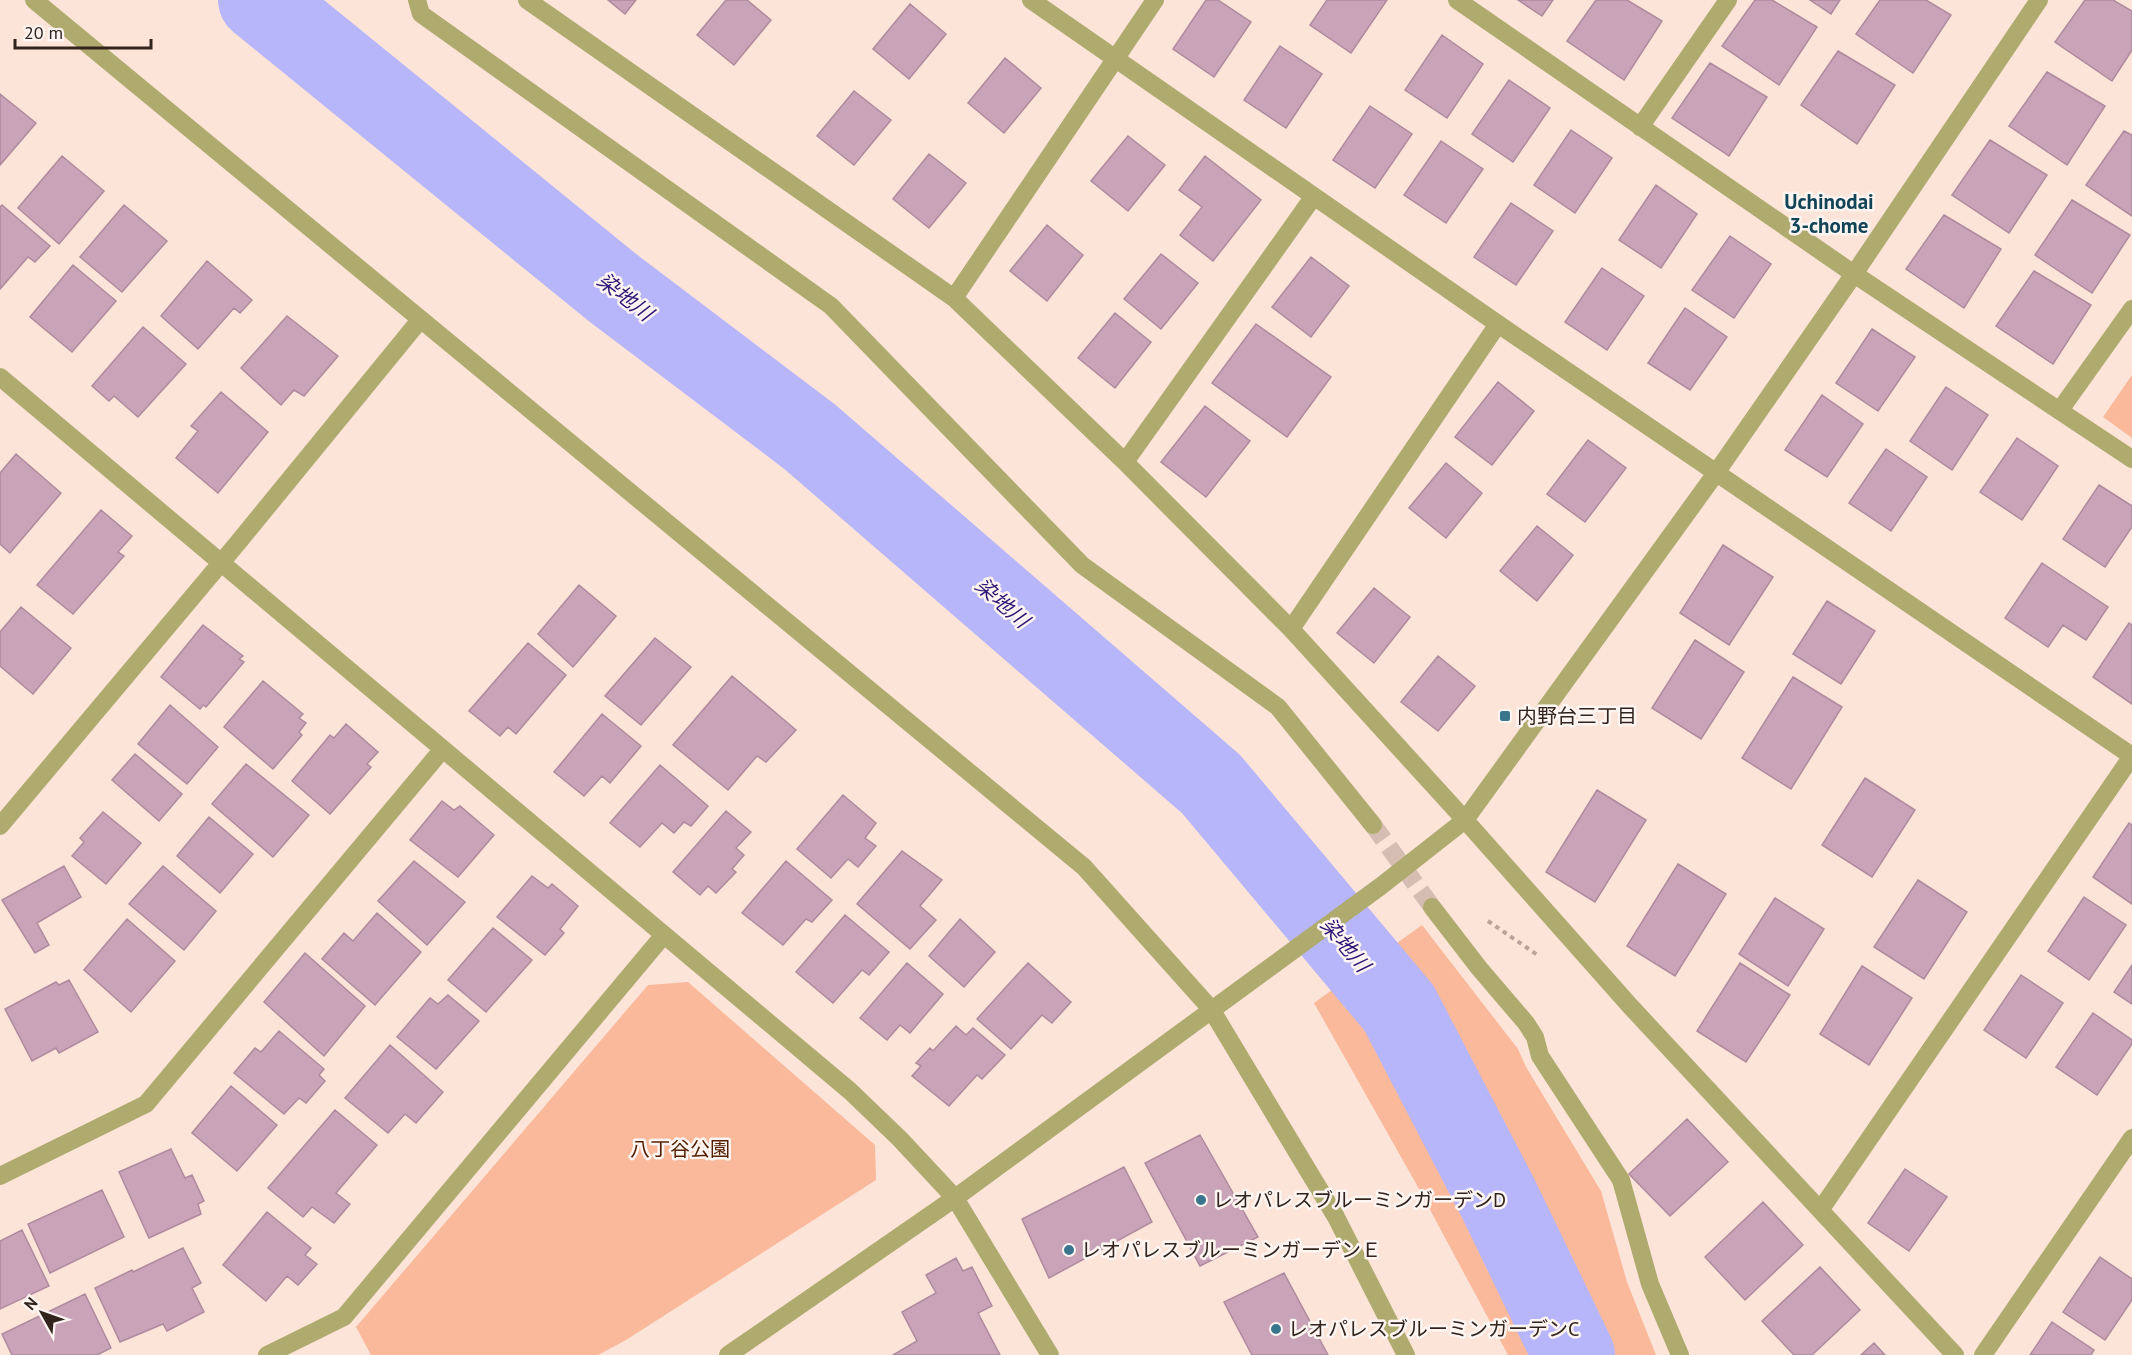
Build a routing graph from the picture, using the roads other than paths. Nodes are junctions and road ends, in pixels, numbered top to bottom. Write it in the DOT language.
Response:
graph roads {
  1 [pos="34,0"];
  2 [pos="417,0"];
  3 [pos="527,0"];
  4 [pos="1031,0"];
  5 [pos="1155,0"];
  6 [pos="1457,0"];
  7 [pos="1728,0"];
  8 [pos="2039,0"];
  9 [pos="1116,58"];
  10 [pos="1640,127"];
  11 [pos="1314,196"];
  12 [pos="1854,274"];
  13 [pos="954,298"];
  14 [pos="2132,309"];
  15 [pos="420,320"];
  16 [pos="1498,324"];
  17 [pos="0,378"];
  18 [pos="2060,410"];
  19 [pos="2132,459"];
  20 [pos="1125,462"];
  21 [pos="1716,473"];
  22 [pos="221,563"];
  23 [pos="1291,628"];
  24 [pos="442,750"];
  25 [pos="2132,756"];
  26 [pos="1465,820"];
  27 [pos="1374,825"];
  28 [pos="0,826"];
  29 [pos="1432,907"];
  30 [pos="663,936"];
  31 [pos="1211,1009"];
  32 [pos="2132,1138"];
  33 [pos="0,1176"];
  34 [pos="955,1198"];
  35 [pos="1821,1209"];
  36 [pos="267,1355"];
  37 [pos="728,1355"];
  38 [pos="1050,1355"];
  39 [pos="1407,1355"];
  40 [pos="1680,1355"];
  41 [pos="1955,1355"];
  42 [pos="1983,1355"];
  1 -- 15 [label="street"];
  2 -- 27 [label="street"];
  3 -- 13 [label="street"];
  4 -- 9 [label="street"];
  5 -- 9 [label="street"];
  6 -- 10 [label="street"];
  7 -- 10 [label="street"];
  8 -- 12 [label="street"];
  9 -- 11 [label="street"];
  9 -- 13 [label="street"];
  10 -- 12 [label="street"];
  11 -- 16 [label="street"];
  11 -- 20 [label="street"];
  12 -- 18 [label="street"];
  12 -- 21 [label="street"];
  13 -- 20 [label="street"];
  14 -- 18 [label="street"];
  15 -- 22 [label="street"];
  15 -- 31 [label="street"];
  16 -- 21 [label="street"];
  16 -- 23 [label="street"];
  17 -- 22 [label="street"];
  18 -- 19 [label="street"];
  20 -- 23 [label="street"];
  21 -- 25 [label="street"];
  21 -- 26 [label="street"];
  22 -- 24 [label="street"];
  22 -- 28 [label="street"];
  23 -- 26 [label="street"];
  24 -- 30 [label="street"];
  24 -- 33 [label="street"];
  25 -- 35 [label="street"];
  26 -- 31 [label="street"];
  26 -- 35 [label="street"];
  29 -- 40 [label="street"];
  30 -- 34 [label="street"];
  30 -- 36 [label="street"];
  31 -- 34 [label="street"];
  31 -- 39 [label="street"];
  32 -- 42 [label="street"];
  34 -- 37 [label="street"];
  34 -- 38 [label="street"];
  35 -- 41 [label="street"];
}
